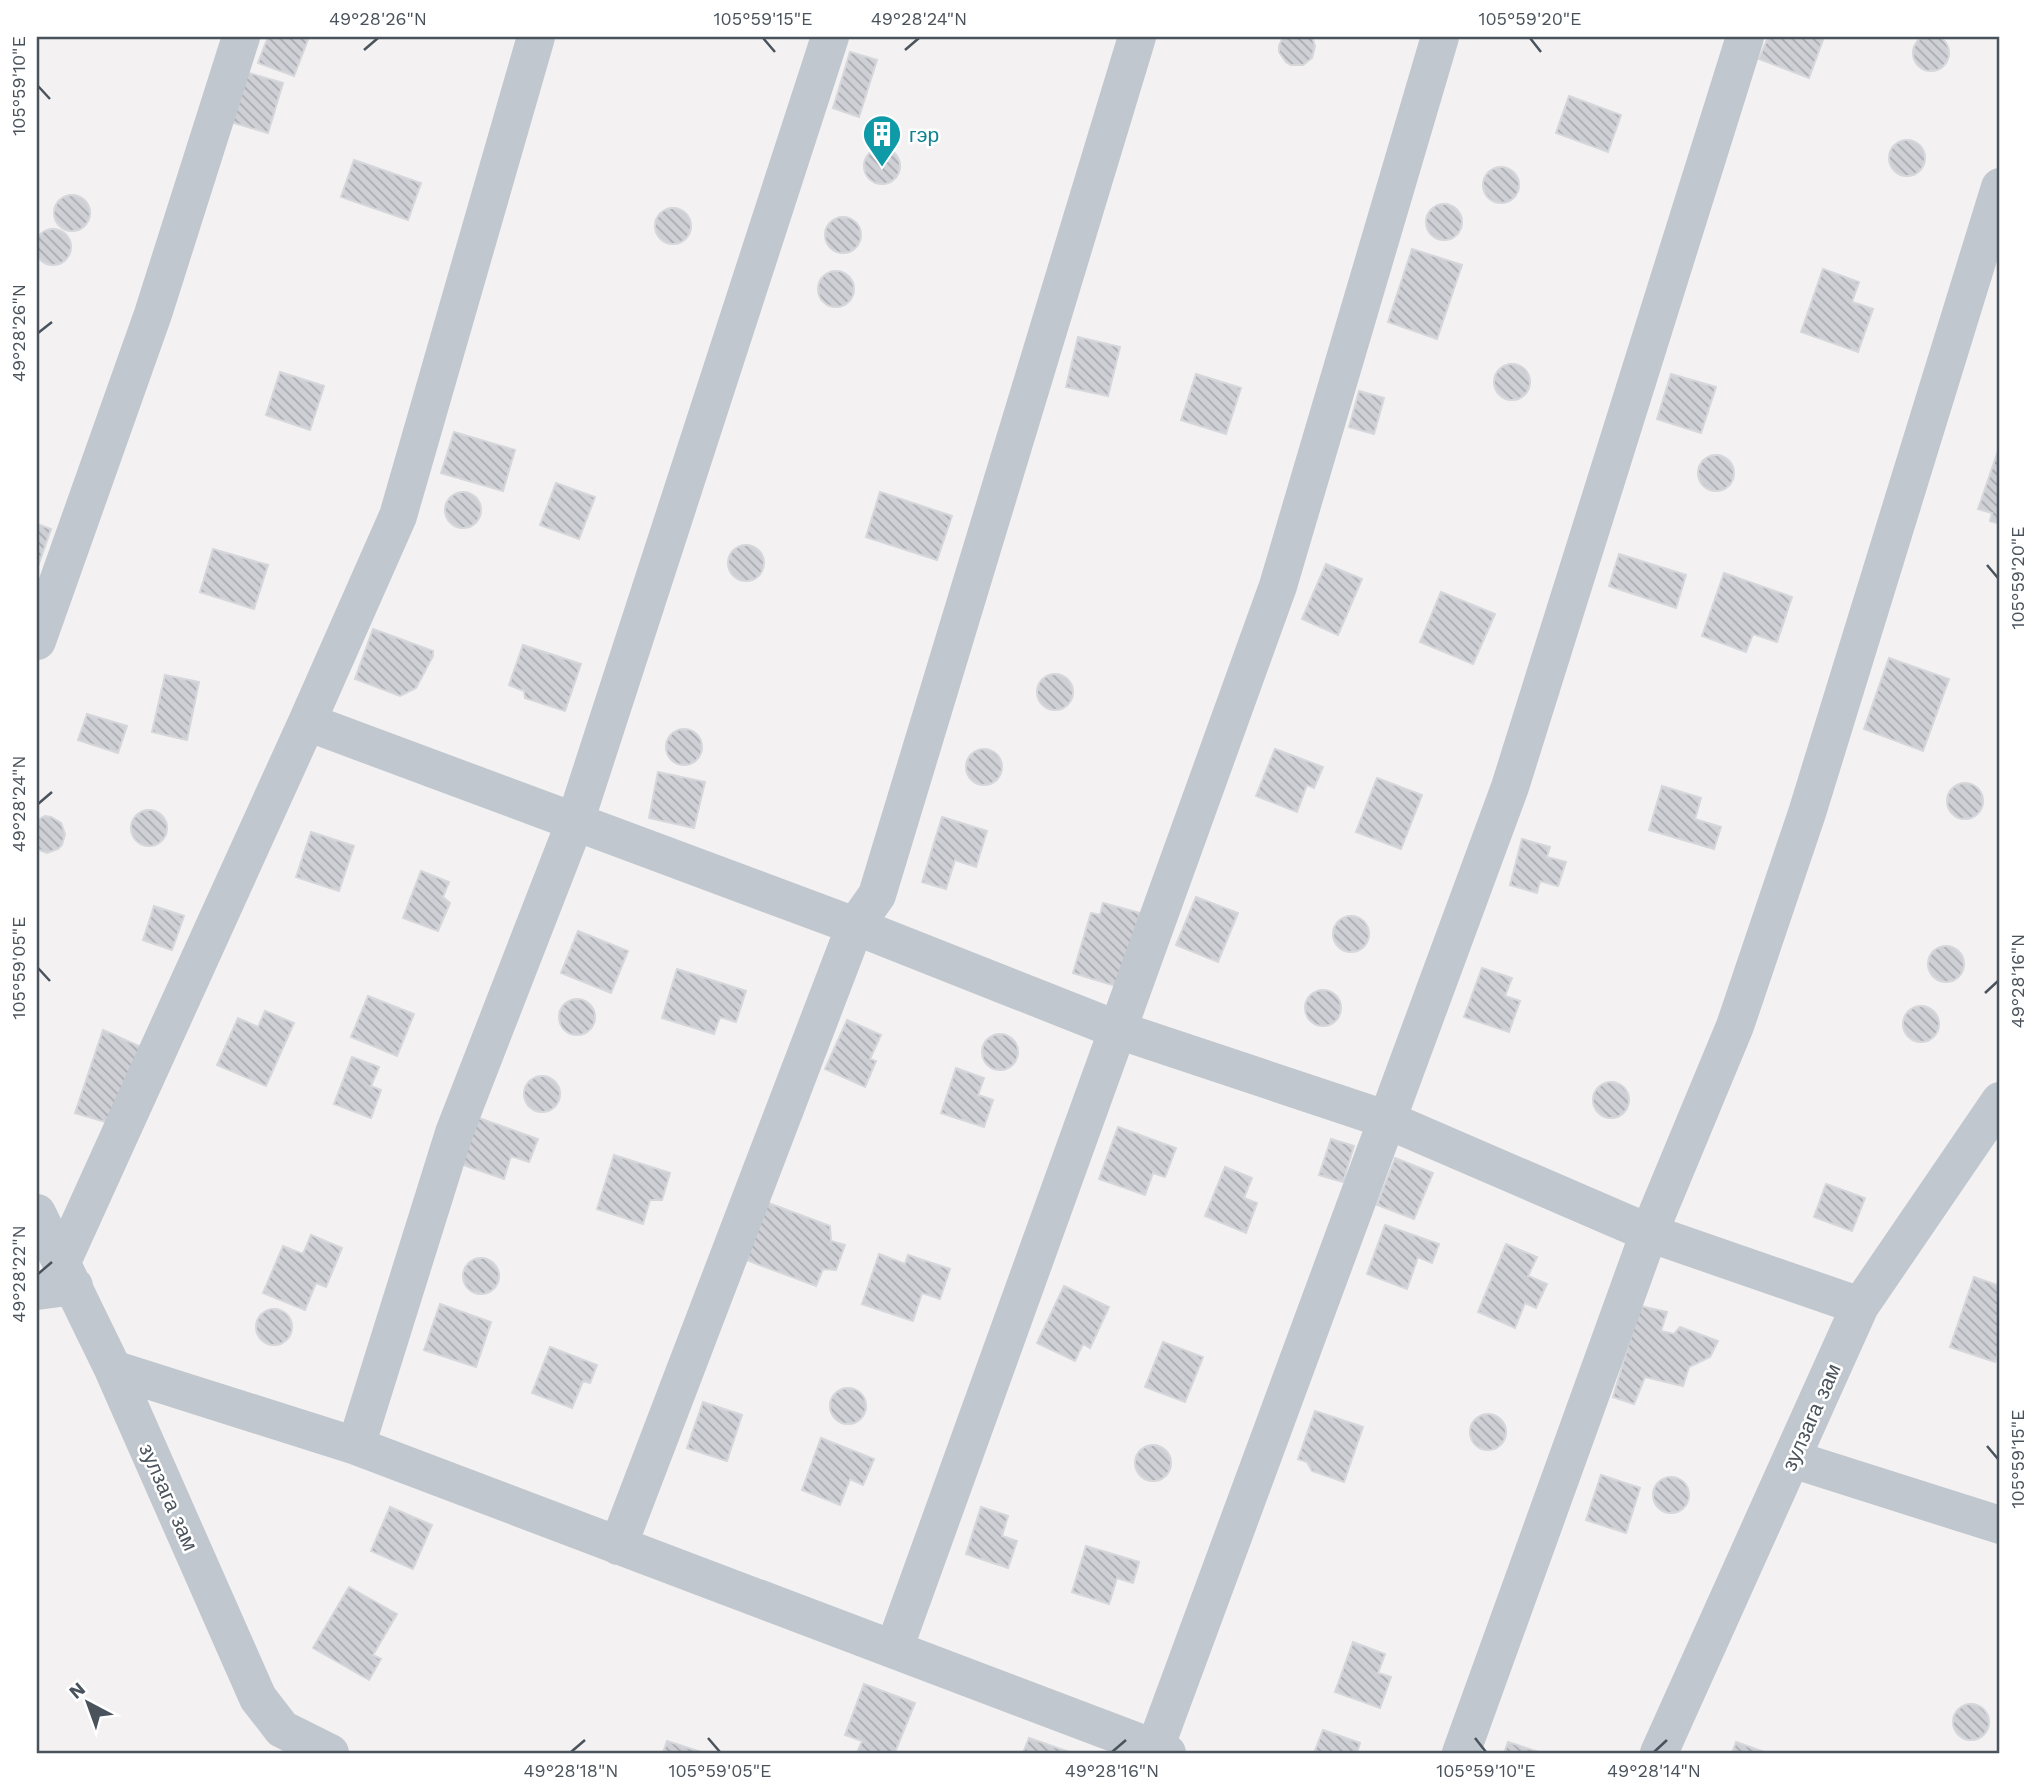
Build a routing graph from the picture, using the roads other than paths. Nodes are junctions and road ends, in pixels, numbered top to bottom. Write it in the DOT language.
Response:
graph roads {
  1 [pos="241,37"];
  2 [pos="536,37"];
  3 [pos="830,37"];
  4 [pos="1137,37"];
  5 [pos="1440,37"];
  6 [pos="1745,37"];
  7 [pos="2000,187"];
  8 [pos="37,641"];
  9 [pos="307,722"];
  10 [pos="575,822"];
  11 [pos="855,926"];
  12 [pos="1118,1030"];
  13 [pos="2000,1101"];
  14 [pos="1385,1119"];
  15 [pos="37,1213"];
  16 [pos="1649,1233"];
  17 [pos="57,1279"];
  18 [pos="1860,1306"];
  19 [pos="113,1369"];
  20 [pos="356,1446"];
  21 [pos="1792,1459"];
  22 [pos="2000,1525"];
  23 [pos="618,1546"];
  24 [pos="894,1649"];
  25 [pos="286,1741"];
  26 [pos="1161,1751"];
  27 [pos="330,1753"];
  28 [pos="1461,1753"];
  29 [pos="1658,1753"];
  1 -- 8 [label="street"];
  2 -- 9 [label="street"];
  3 -- 10 [label="street"];
  4 -- 11 [label="street"];
  5 -- 12 [label="street"];
  6 -- 14 [label="street"];
  7 -- 16 [label="street"];
  9 -- 10 [label="street"];
  9 -- 17 [label="street"];
  10 -- 11 [label="street"];
  10 -- 20 [label="street"];
  11 -- 12 [label="street"];
  11 -- 23 [label="street"];
  12 -- 14 [label="street"];
  12 -- 24 [label="street"];
  13 -- 18 [label="street, зулзага зам"];
  14 -- 16 [label="street"];
  14 -- 26 [label="street"];
  15 -- 17 [label="street, зулзага зам"];
  16 -- 18 [label="street"];
  16 -- 28 [label="street"];
  17 -- 19 [label="street, зулзага зам"];
  18 -- 21 [label="street, зулзага зам"];
  19 -- 20 [label="street"];
  19 -- 25 [label="street, зулзага зам"];
  20 -- 23 [label="street"];
  21 -- 22 [label="street"];
  21 -- 29 [label="street, зулзага зам"];
  23 -- 24 [label="street"];
  24 -- 26 [label="street"];
  25 -- 27 [label="street, зулзага зам"];
}
